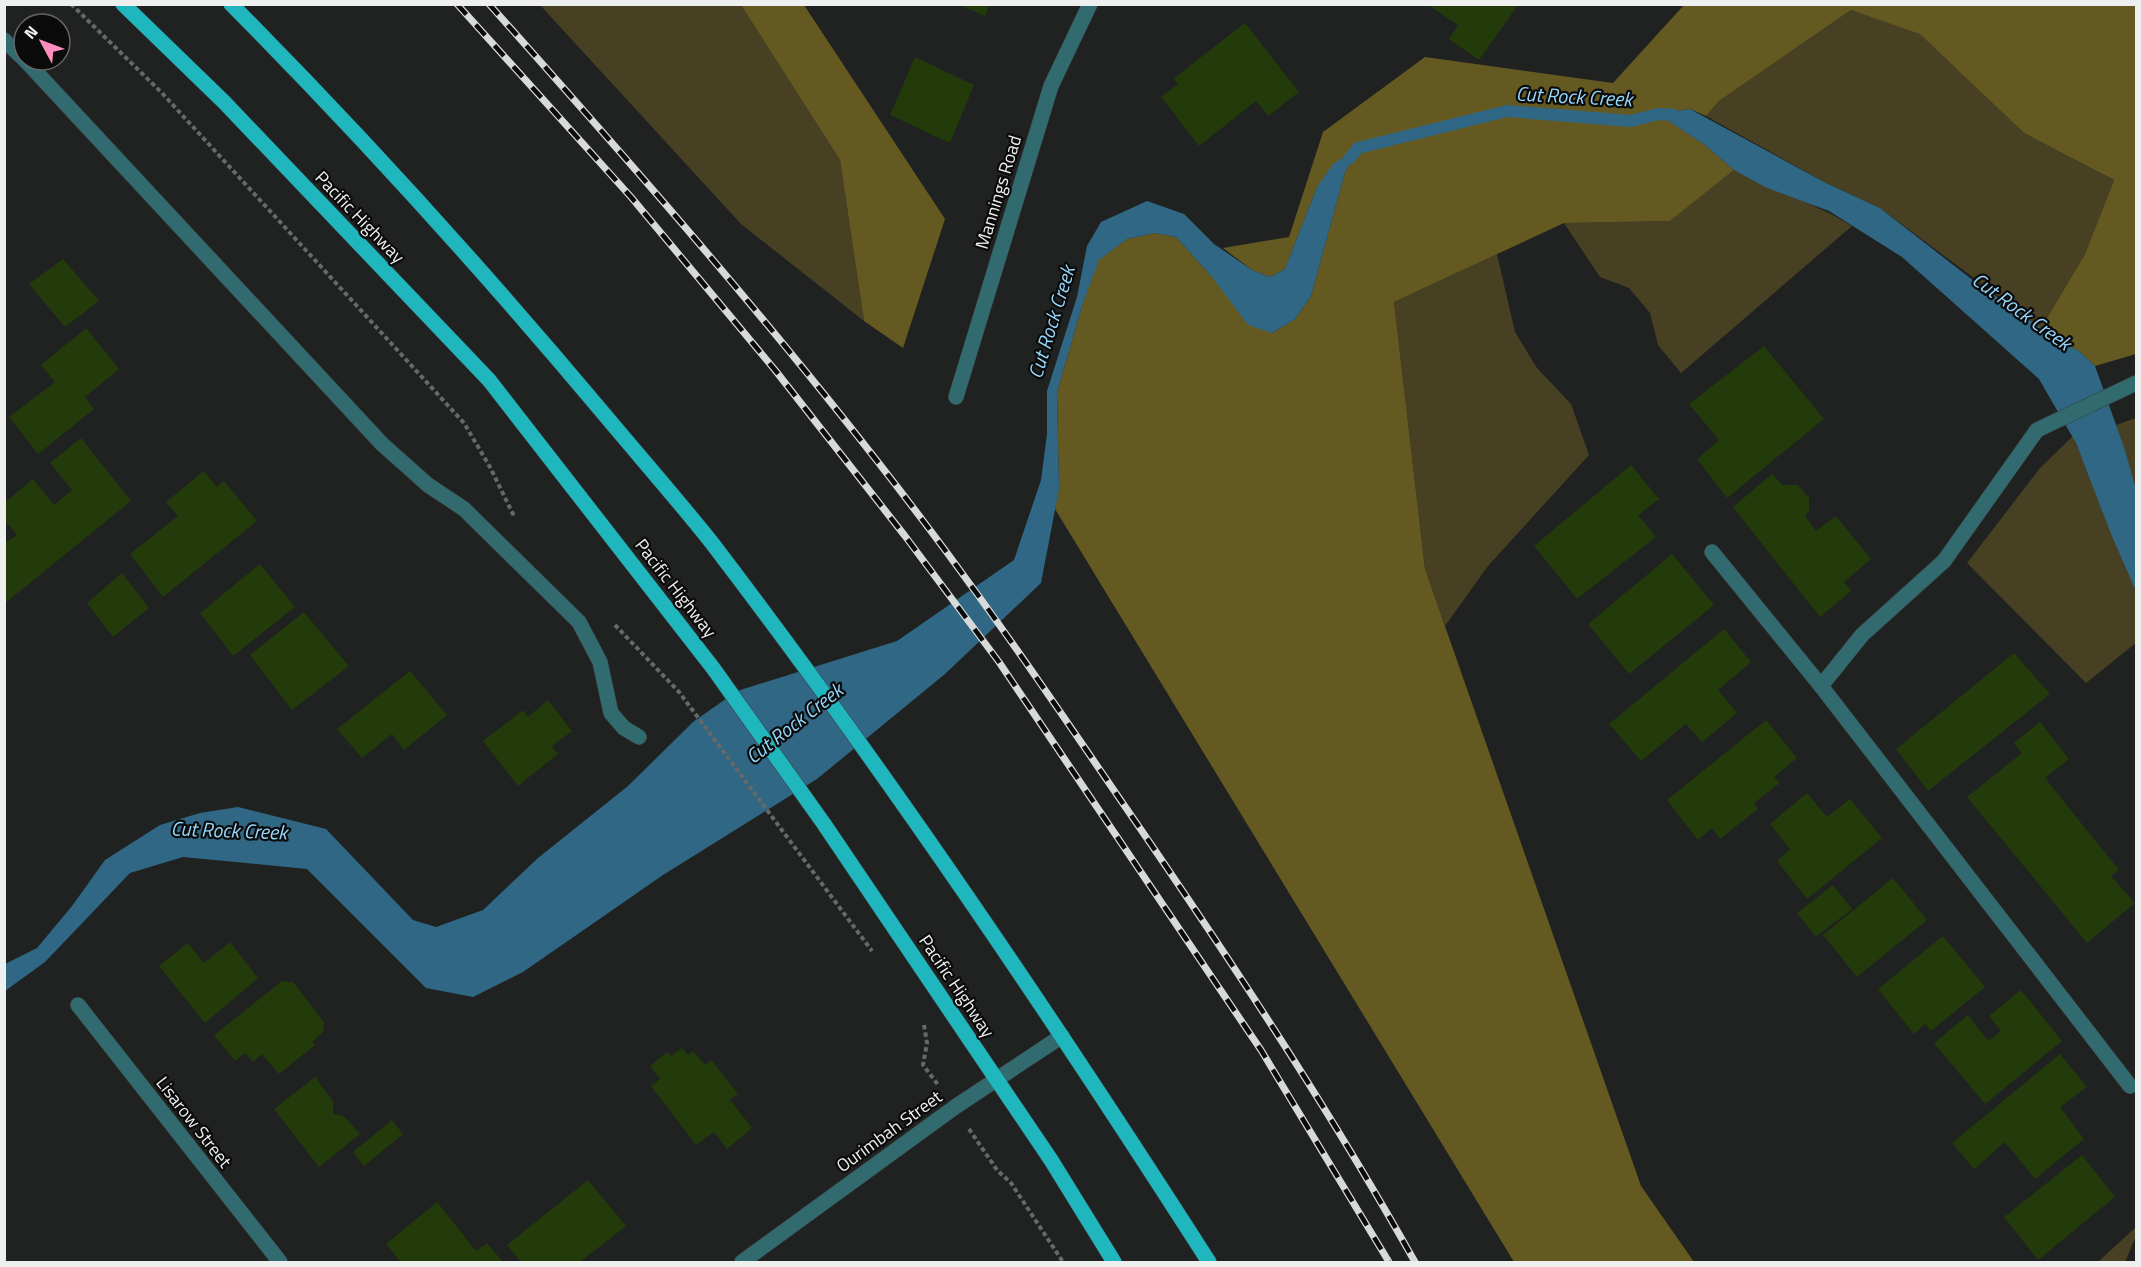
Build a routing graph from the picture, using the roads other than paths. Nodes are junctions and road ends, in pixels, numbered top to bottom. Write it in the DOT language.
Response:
graph roads {
  1 [pos="123,4"];
  2 [pos="231,4"];
  3 [pos="1090,4"];
  4 [pos="35,72"];
  5 [pos="2130,385"];
  6 [pos="956,397"];
  7 [pos="1712,552"];
  8 [pos="1821,686"];
  9 [pos="639,737"];
  10 [pos="78,1005"];
  11 [pos="1062,1036"];
  12 [pos="997,1081"];
  13 [pos="2130,1086"];
  14 [pos="280,1263"];
  15 [pos="742,1263"];
  16 [pos="1114,1263"];
  17 [pos="1209,1263"];
  1 -- 12 [label="main road, Pacific Highway"];
  2 -- 11 [label="main road"];
  3 -- 6 [label="street, Mannings Road"];
  4 -- 9 [label="street"];
  5 -- 8 [label="street"];
  7 -- 8 [label="street"];
  8 -- 13 [label="street"];
  10 -- 14 [label="street, Lisarow Street"];
  11 -- 12 [label="street, Ourimbah Street"];
  11 -- 17 [label="main road"];
  12 -- 15 [label="street, Ourimbah Street"];
  12 -- 16 [label="main road, Pacific Highway"];
}
